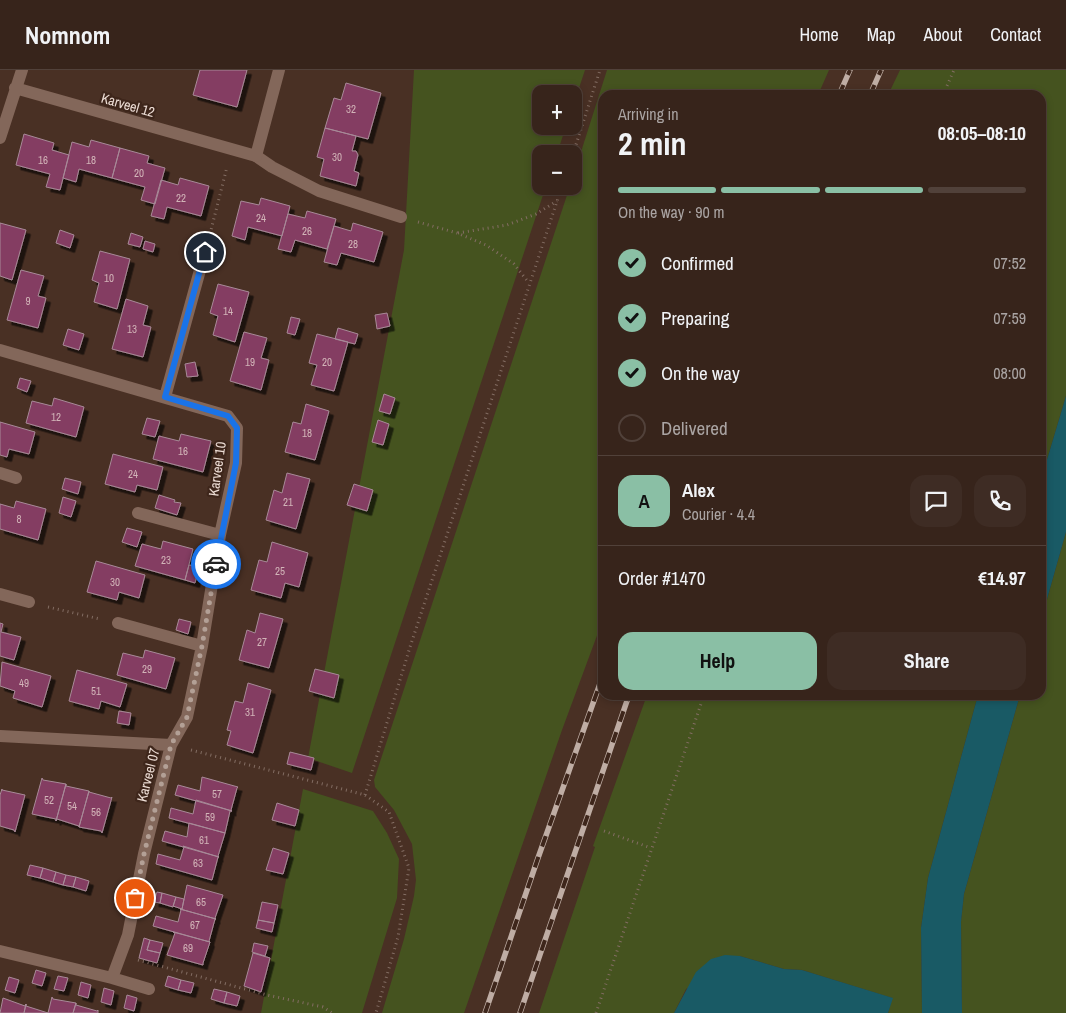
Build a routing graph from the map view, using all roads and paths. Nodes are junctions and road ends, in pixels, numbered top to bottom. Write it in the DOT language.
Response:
graph roads {
  1 [pos="22,70"];
  2 [pos="279,70"];
  3 [pos="600,70"];
  4 [pos="954,70"];
  5 [pos="15,88"];
  6 [pos="945,90"];
  7 [pos="0,138"];
  8 [pos="576,145"];
  9 [pos="232,150"];
  10 [pos="256,156"];
  11 [pos="559,195"];
  12 [pos="558,200"];
  13 [pos="401,217"];
  14 [pos="457,233"];
  15 [pos="205,252"];
  16 [pos="529,284"];
  17 [pos="0,350"];
  18 [pos="165,397"];
  19 [pos="0,473"];
  20 [pos="16,478"];
  21 [pos="138,513"];
  22 [pos="220,535"];
  23 [pos="0,594"];
  24 [pos="29,602"];
  25 [pos="118,623"];
  26 [pos="202,646"];
  27 [pos="702,700"];
  28 [pos="0,736"];
  29 [pos="171,745"];
  30 [pos="365,795"];
  31 [pos="604,831"];
  32 [pos="651,848"];
  33 [pos="0,951"];
  34 [pos="120,955"];
  35 [pos="112,978"];
  36 [pos="149,989"];
  37 [pos="332,1013"];
  38 [pos="376,1013"];
  39 [pos="596,1013"];
  1 -- 5 [label="street"];
  2 -- 10 [label="street"];
  3 -- 8 [label="path"];
  4 -- 6 [label="path"];
  5 -- 7 [label="street"];
  5 -- 9 [label="street, Karveel 12"];
  9 -- 10 [label="street, Karveel 12"];
  9 -- 15 [label="path"];
  10 -- 13 [label="street, Karveel 12"];
  11 -- 12 [label="path"];
  12 -- 14 [label="path"];
  12 -- 16 [label="path"];
  13 -- 14 [label="path"];
  14 -- 16 [label="path"];
  15 -- 18 [label="street"];
  16 -- 30 [label="path"];
  17 -- 18 [label="street, Karveel 10"];
  18 -- 22 [label="street, Karveel 10"];
  19 -- 20 [label="street"];
  21 -- 22 [label="street"];
  22 -- 26 [label="street, Karveel 10"];
  23 -- 24 [label="street"];
  24 -- 25 [label="path"];
  25 -- 26 [label="street"];
  26 -- 29 [label="street, Karveel 10"];
  27 -- 32 [label="path"];
  28 -- 29 [label="street, Karveel 07"];
  29 -- 30 [label="path"];
  29 -- 34 [label="street, Karveel 07"];
  30 -- 38 [label="path"];
  31 -- 32 [label="path"];
  32 -- 39 [label="path"];
  33 -- 35 [label="street"];
  34 -- 35 [label="street, Karveel 07"];
  34 -- 37 [label="path"];
  35 -- 36 [label="street"];
}
